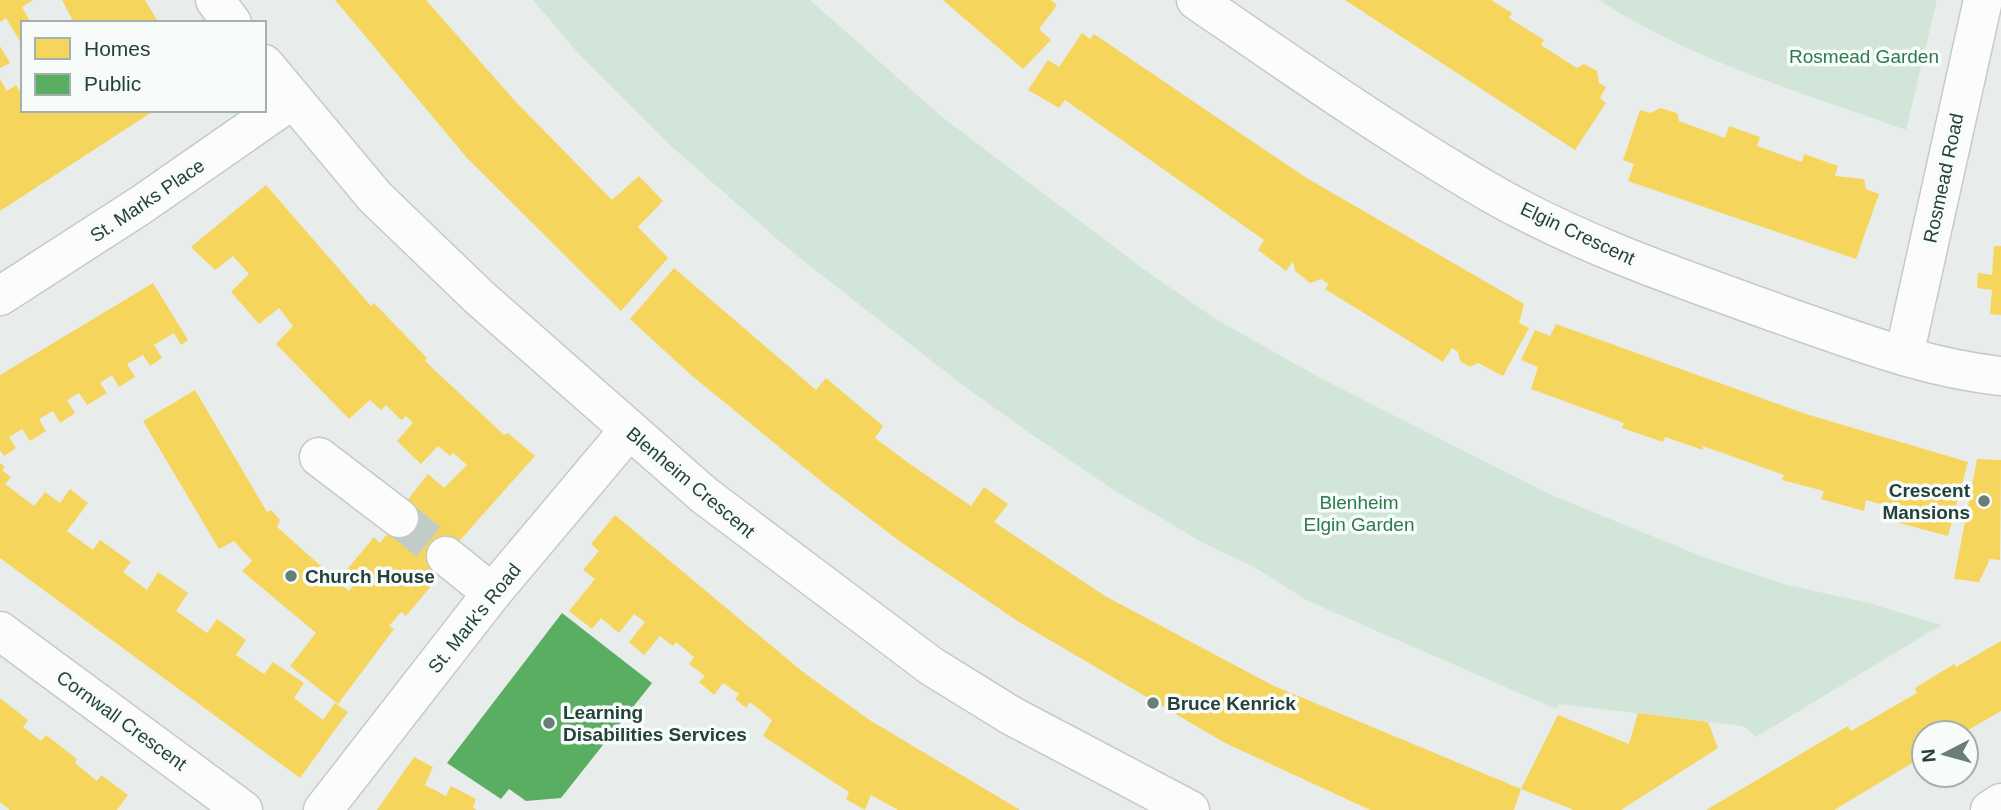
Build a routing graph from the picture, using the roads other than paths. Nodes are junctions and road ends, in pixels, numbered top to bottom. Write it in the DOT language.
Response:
graph roads {
  1 [pos="215,0"];
  2 [pos="1196,0"];
  3 [pos="1983,0"];
  4 [pos="231,21"];
  5 [pos="266,67"];
  6 [pos="292,100"];
  7 [pos="0,296"];
  8 [pos="1904,356"];
  9 [pos="2001,376"];
  10 [pos="629,430"];
  11 [pos="319,457"];
  12 [pos="399,518"];
  13 [pos="446,556"];
  14 [pos="492,593"];
  15 [pos="0,631"];
  16 [pos="2001,803"];
  17 [pos="243,810"];
  18 [pos="323,810"];
  19 [pos="1189,810"];
  20 [pos="1990,810"];
  1 -- 4 [label="street"];
  2 -- 8 [label="street, Elgin Crescent"];
  3 -- 8 [label="street, Rosmead Road"];
  5 -- 6 [label="street, Blenheim Crescent"];
  6 -- 7 [label="street, St. Marks Place"];
  6 -- 10 [label="street, Blenheim Crescent"];
  8 -- 9 [label="street, Elgin Crescent"];
  10 -- 14 [label="street, St. Mark's Road"];
  10 -- 19 [label="street, Blenheim Crescent"];
  11 -- 12 [label="street"];
  13 -- 14 [label="street"];
  14 -- 18 [label="street, St. Mark's Road"];
  15 -- 17 [label="street, Cornwall Crescent"];
  16 -- 20 [label="street"];
}
